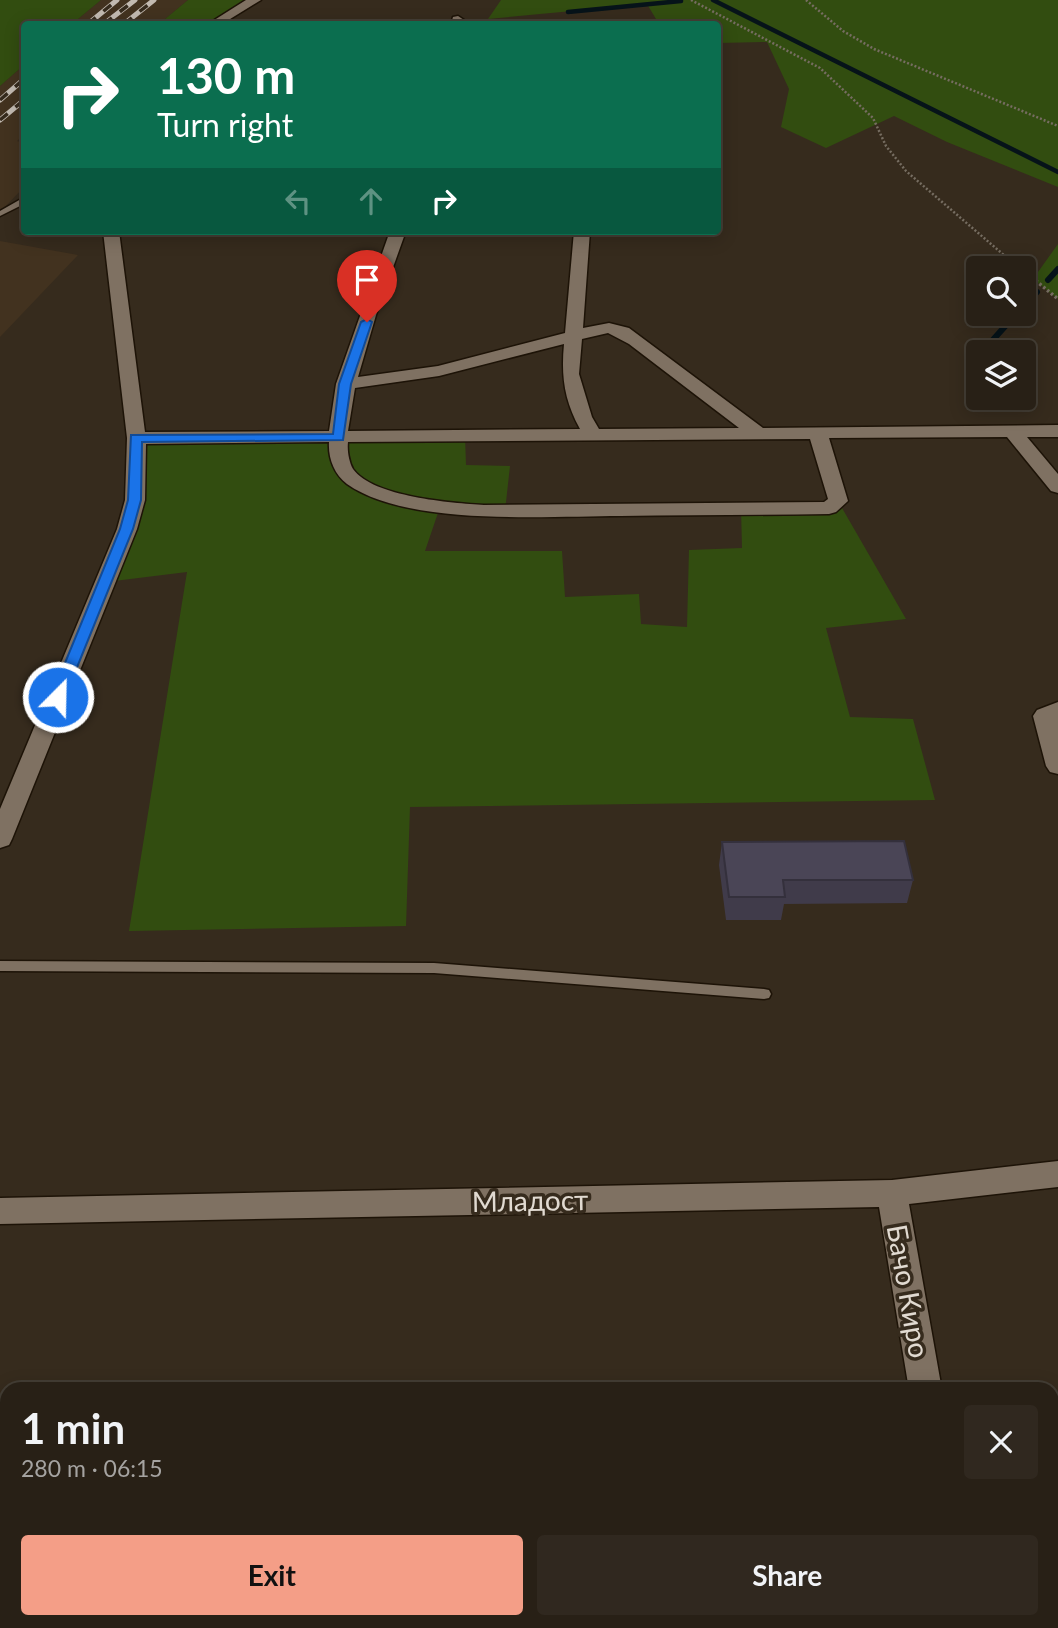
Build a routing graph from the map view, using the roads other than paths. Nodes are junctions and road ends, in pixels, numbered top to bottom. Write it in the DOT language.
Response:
graph roads {
  1 [pos="255,0"];
  2 [pos="219,21"];
  3 [pos="21,203"];
  4 [pos="0,214"];
  5 [pos="111,235"];
  6 [pos="397,235"];
  7 [pos="582,235"];
  8 [pos="572,334"];
  9 [pos="345,384"];
  10 [pos="1012,431"];
  11 [pos="1058,431"];
  12 [pos="818,432"];
  13 [pos="758,433"];
  14 [pos="594,436"];
  15 [pos="339,437"];
  16 [pos="136,438"];
  17 [pos="1058,487"];
  18 [pos="1058,710"];
  19 [pos="1058,765"];
  20 [pos="0,839"];
  21 [pos="0,966"];
  22 [pos="764,994"];
  23 [pos="1058,1174"];
  24 [pos="892,1193"];
  25 [pos="0,1211"];
  26 [pos="925,1382"];
  1 -- 2 [label="street"];
  3 -- 4 [label="lane"];
  5 -- 16 [label="street"];
  6 -- 9 [label="street"];
  7 -- 8 [label="street"];
  8 -- 9 [label="street"];
  8 -- 13 [label="street"];
  8 -- 14 [label="street"];
  9 -- 15 [label="street"];
  10 -- 11 [label="street"];
  10 -- 12 [label="street"];
  10 -- 17 [label="street"];
  12 -- 13 [label="street"];
  12 -- 15 [label="street"];
  13 -- 14 [label="street"];
  14 -- 15 [label="street"];
  15 -- 16 [label="street"];
  16 -- 20 [label="street"];
  18 -- 19 [label="street"];
  21 -- 22 [label="lane"];
  23 -- 24 [label="street, Младост"];
  24 -- 25 [label="street, Младост"];
  24 -- 26 [label="street, Бачо Киро"];
}
